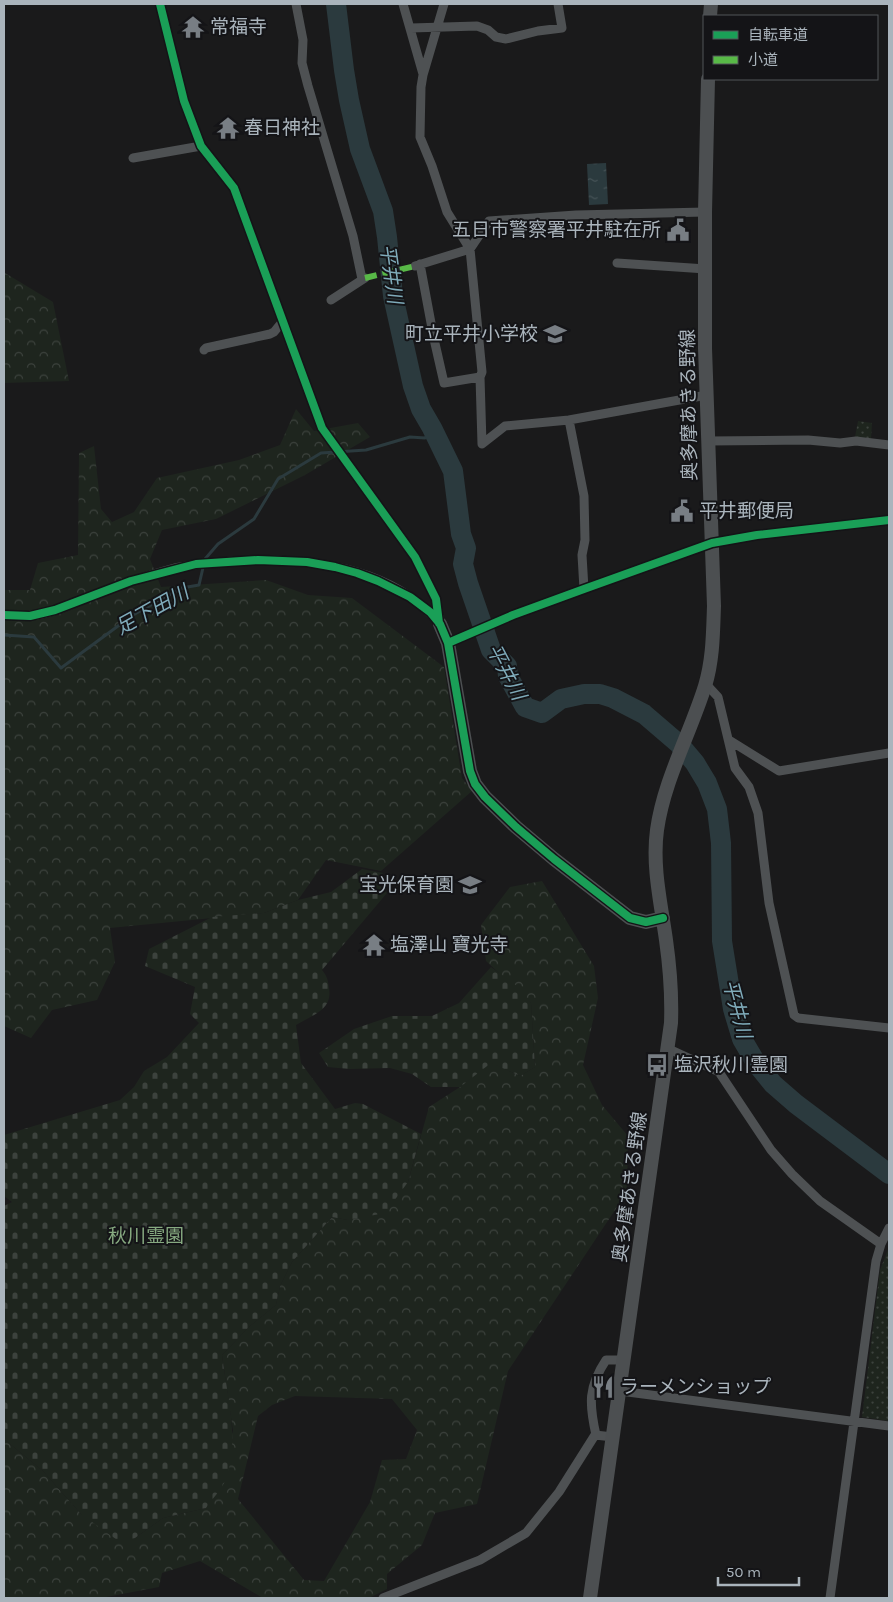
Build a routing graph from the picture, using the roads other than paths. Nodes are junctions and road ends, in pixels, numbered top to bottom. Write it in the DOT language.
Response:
graph roads {
  1 [pos="160,4"];
  2 [pos="296,4"];
  3 [pos="403,4"];
  4 [pos="444,4"];
  5 [pos="558,4"];
  6 [pos="437,27"];
  7 [pos="411,28"];
  8 [pos="423,75"];
  9 [pos="708,80"];
  10 [pos="201,146"];
  11 [pos="133,158"];
  12 [pos="705,212"];
  13 [pos="470,249"];
  14 [pos="617,263"];
  15 [pos="706,269"];
  16 [pos="331,300"];
  17 [pos="283,321"];
  18 [pos="204,350"];
  19 [pos="480,377"];
  20 [pos="707,395"];
  21 [pos="569,420"];
  22 [pos="708,441"];
  23 [pos="889,445"];
  24 [pos="889,520"];
  25 [pos="712,543"];
  26 [pos="584,589"];
  27 [pos="4,615"];
  28 [pos="440,624"];
  29 [pos="448,643"];
  30 [pos="706,684"];
  31 [pos="729,740"];
  32 [pos="889,754"];
  33 [pos="663,918"];
  34 [pos="889,1028"];
  35 [pos="668,1050"];
  36 [pos="888,1231"];
  37 [pos="881,1244"];
  38 [pos="624,1360"];
  39 [pos="620,1391"];
  40 [pos="854,1422"];
  41 [pos="889,1426"];
  42 [pos="596,1435"];
  43 [pos="613,1437"];
  44 [pos="384,1598"];
  45 [pos="590,1598"];
  46 [pos="830,1598"];
  1 -- 10 [label="street"];
  2 -- 16 [label="street"];
  3 -- 7 [label="street"];
  4 -- 6 [label="street"];
  5 -- 6 [label="street"];
  6 -- 7 [label="street"];
  6 -- 8 [label="street"];
  7 -- 8 [label="street"];
  8 -- 13 [label="street"];
  9 -- 12 [label="main road, 奥多摩あきる野線"];
  10 -- 11 [label="street"];
  10 -- 17 [label="street"];
  12 -- 13 [label="street"];
  12 -- 15 [label="main road, 奥多摩あきる野線"];
  13 -- 19 [label="street"];
  13 -- 19 [label="street"];
  14 -- 15 [label="street"];
  15 -- 20 [label="main road, 奥多摩あきる野線"];
  17 -- 18 [label="street"];
  17 -- 28 [label="street"];
  19 -- 21 [label="street"];
  20 -- 21 [label="street"];
  20 -- 22 [label="main road, 奥多摩あきる野線"];
  21 -- 26 [label="street"];
  22 -- 23 [label="street"];
  22 -- 25 [label="main road, 奥多摩あきる野線"];
  24 -- 25 [label="street"];
  25 -- 26 [label="street"];
  25 -- 30 [label="main road, 奥多摩あきる野線"];
  26 -- 29 [label="street"];
  27 -- 28 [label="street"];
  28 -- 29 [label="main road"];
  29 -- 33 [label="main road"];
  30 -- 31 [label="street"];
  30 -- 33 [label="main road, 奥多摩あきる野線"];
  31 -- 32 [label="street"];
  31 -- 34 [label="street"];
  33 -- 35 [label="main road, 奥多摩あきる野線"];
  35 -- 37 [label="street"];
  35 -- 38 [label="main road, 奥多摩あきる野線"];
  36 -- 37 [label="street"];
  37 -- 40 [label="street"];
  38 -- 39 [label="main road, 奥多摩あきる野線"];
  38 -- 42 [label="street"];
  39 -- 40 [label="street"];
  39 -- 43 [label="main road, 奥多摩あきる野線"];
  40 -- 41 [label="street"];
  40 -- 46 [label="street"];
  42 -- 43 [label="street"];
  42 -- 44 [label="street"];
  43 -- 45 [label="main road, 奥多摩あきる野線"];
}
